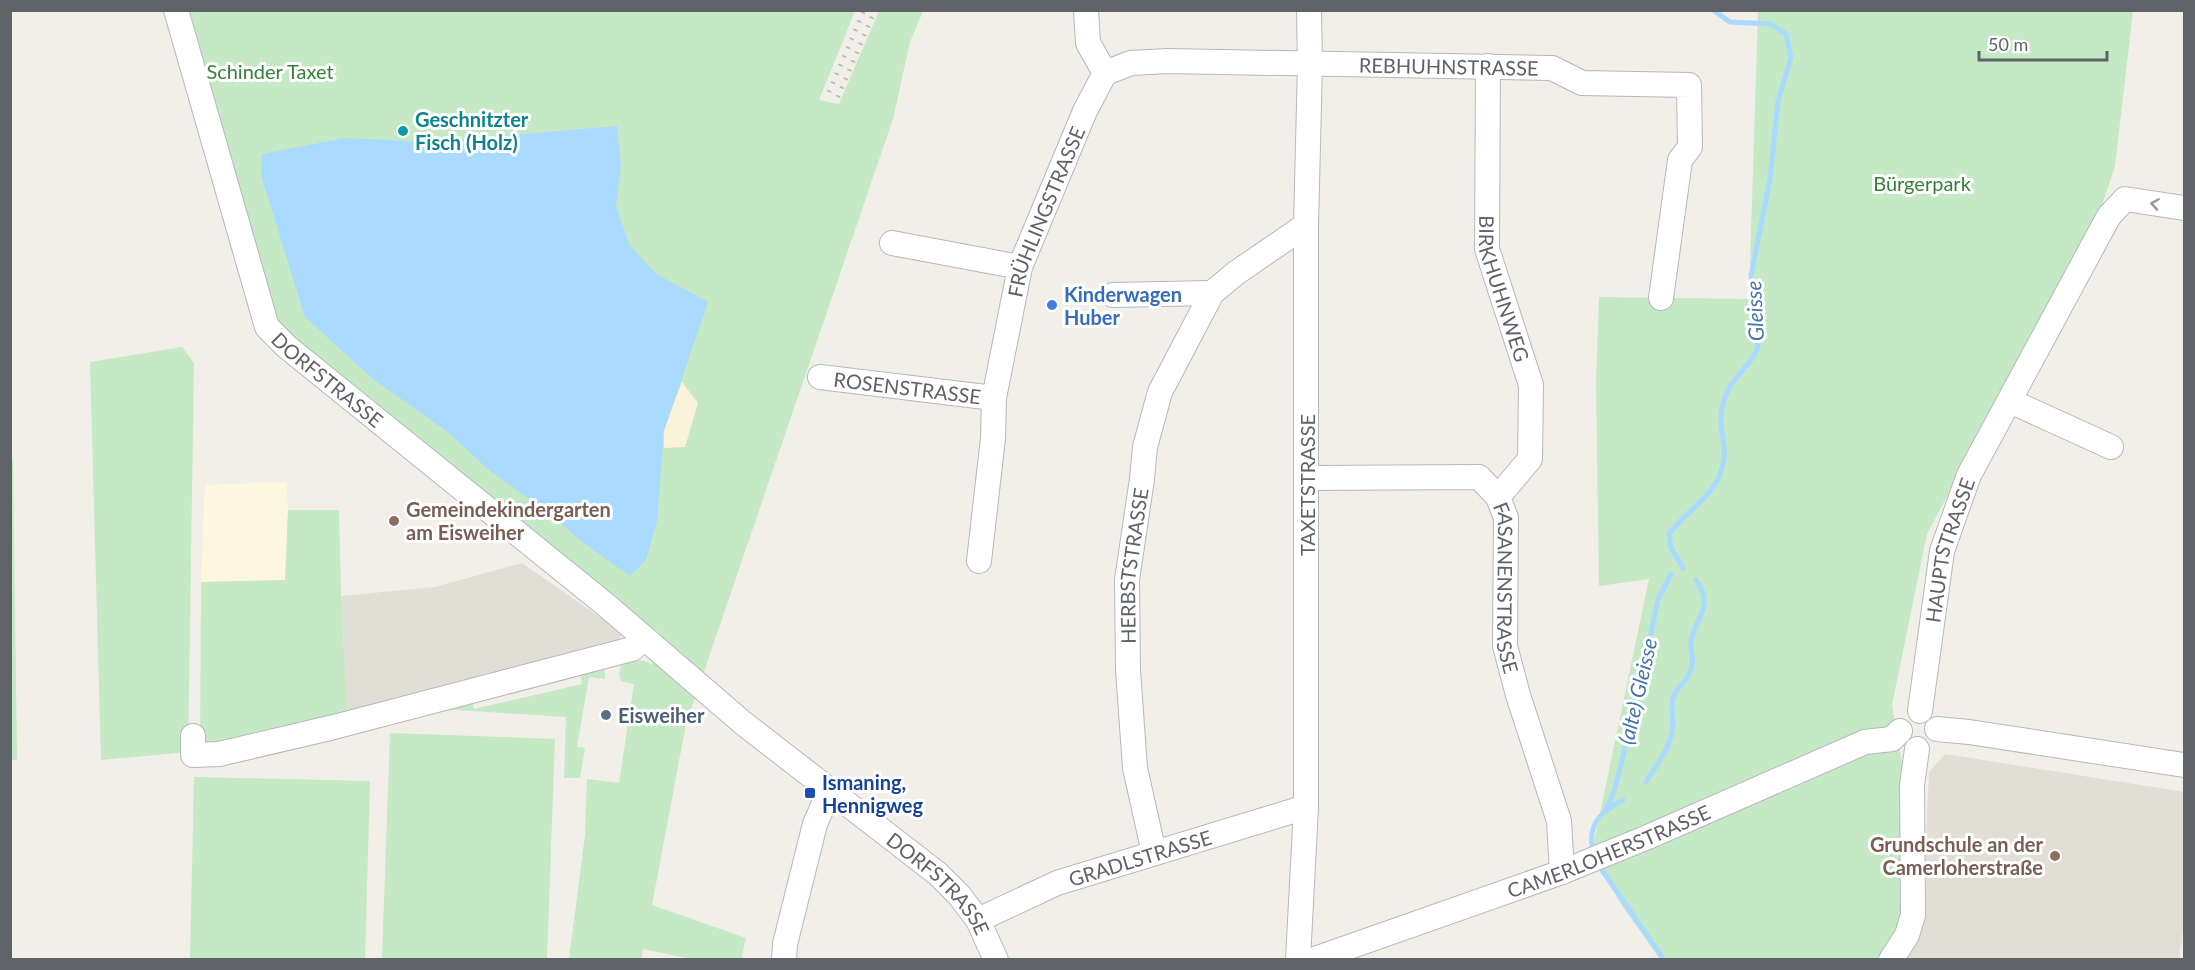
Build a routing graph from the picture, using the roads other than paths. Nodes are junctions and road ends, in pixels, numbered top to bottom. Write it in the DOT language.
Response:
graph roads {
  1 [pos="176,10"];
  2 [pos="1086,10"];
  3 [pos="1309,10"];
  4 [pos="1310,64"];
  5 [pos="1488,66"];
  6 [pos="1105,73"];
  7 [pos="2184,208"];
  8 [pos="1306,225"];
  9 [pos="892,243"];
  10 [pos="1020,267"];
  11 [pos="1212,293"];
  12 [pos="1113,296"];
  13 [pos="1661,298"];
  14 [pos="820,377"];
  15 [pos="994,398"];
  16 [pos="2010,401"];
  17 [pos="2111,447"];
  18 [pos="1307,478"];
  19 [pos="1498,497"];
  20 [pos="979,561"];
  21 [pos="643,639"];
  22 [pos="1920,711"];
  23 [pos="1937,729"];
  24 [pos="1900,731"];
  25 [pos="194,736"];
  26 [pos="1917,748"];
  27 [pos="2184,765"];
  28 [pos="830,790"];
  29 [pos="1306,807"];
  30 [pos="1154,853"];
  31 [pos="1562,872"];
  32 [pos="978,920"];
  33 [pos="784,960"];
  34 [pos="996,960"];
  35 [pos="1298,960"];
  36 [pos="1312,960"];
  37 [pos="1892,960"];
  1 -- 21 [label="street, DORFSTRASSE"];
  2 -- 6 [label="street"];
  3 -- 4 [label="street, TAXETSTRASSE"];
  4 -- 5 [label="street, REBHUHNSTRASSE"];
  4 -- 6 [label="street"];
  4 -- 8 [label="street, TAXETSTRASSE"];
  5 -- 13 [label="street, REBHUHNSTRASSE"];
  5 -- 19 [label="street, BIRKHUHNWEG"];
  6 -- 10 [label="street, FRÜHLINGSTRASSE"];
  7 -- 16 [label="street, HAUPTSTRASSE, one-way"];
  8 -- 11 [label="street, HERBSTSTRASSE"];
  8 -- 18 [label="street, TAXETSTRASSE"];
  9 -- 10 [label="street"];
  10 -- 15 [label="street, FRÜHLINGSTRASSE"];
  11 -- 12 [label="street"];
  11 -- 30 [label="street, HERBSTSTRASSE"];
  14 -- 15 [label="street, ROSENSTRASSE"];
  15 -- 20 [label="street, FRÜHLINGSTRASSE"];
  16 -- 17 [label="street"];
  16 -- 22 [label="street, HAUPTSTRASSE"];
  18 -- 19 [label="street, FASANENSTRASSE"];
  18 -- 29 [label="street, TAXETSTRASSE"];
  19 -- 31 [label="street, FASANENSTRASSE"];
  21 -- 25 [label="street"];
  21 -- 28 [label="street, DORFSTRASSE"];
  22 -- 23 [label="street"];
  22 -- 24 [label="street, CAMERLOHERSTRASSE"];
  23 -- 26 [label="street"];
  23 -- 27 [label="street"];
  24 -- 26 [label="street"];
  24 -- 31 [label="street, CAMERLOHERSTRASSE"];
  26 -- 37 [label="street"];
  28 -- 32 [label="street, DORFSTRASSE"];
  28 -- 33 [label="street"];
  29 -- 30 [label="street, GRADLSTRASSE"];
  29 -- 35 [label="street, TAXETSTRASSE"];
  30 -- 32 [label="street, GRADLSTRASSE"];
  31 -- 36 [label="street, CAMERLOHERSTRASSE"];
  32 -- 34 [label="street, DORFSTRASSE"];
}
